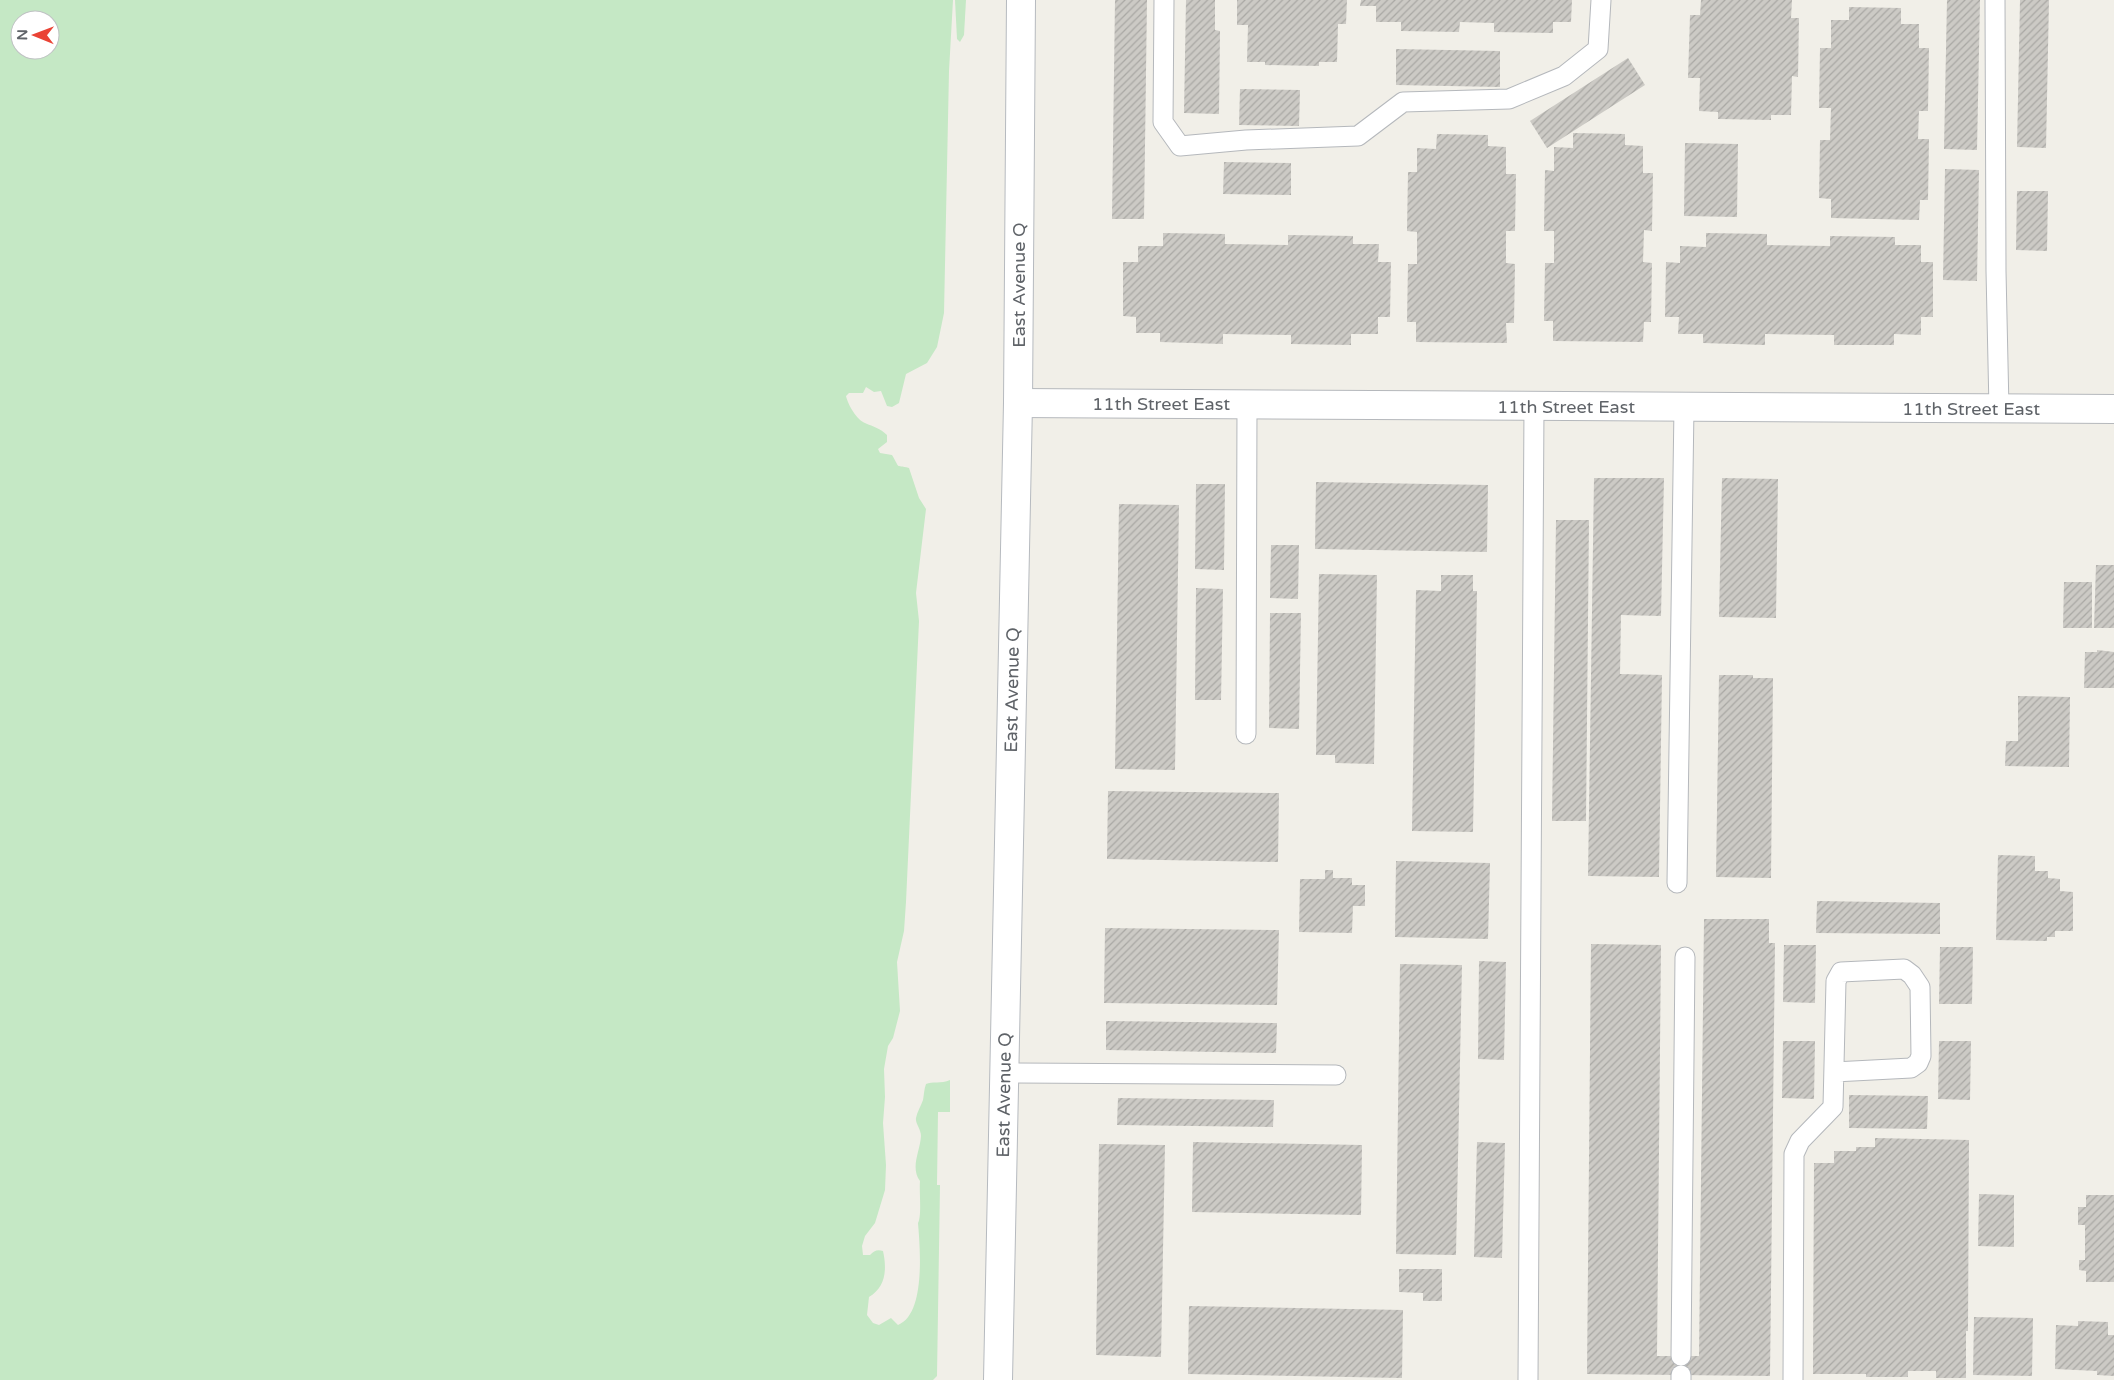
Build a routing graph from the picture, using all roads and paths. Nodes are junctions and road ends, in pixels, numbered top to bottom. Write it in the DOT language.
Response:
graph roads {
  1 [pos="1021,0"];
  2 [pos="1164,0"];
  3 [pos="1601,0"];
  4 [pos="1995,0"];
  5 [pos="1018,403"];
  6 [pos="1247,404"];
  7 [pos="1534,407"];
  8 [pos="1684,407"];
  9 [pos="1999,409"];
  10 [pos="2114,410"];
  11 [pos="1246,734"];
  12 [pos="1677,883"];
  13 [pos="1685,957"];
  14 [pos="1834,1072"];
  15 [pos="1004,1074"];
  16 [pos="1336,1074"];
  17 [pos="1681,1356"];
  18 [pos="998,1380"];
  19 [pos="1528,1380"];
  20 [pos="1793,1380"];
  1 -- 5 [label="main road, East Avenue Q"];
  2 -- 3 [label="lane"];
  4 -- 9 [label="lane"];
  5 -- 6 [label="main road, 11th Street East"];
  5 -- 15 [label="main road, East Avenue Q"];
  6 -- 7 [label="main road, 11th Street East"];
  6 -- 11 [label="lane"];
  7 -- 8 [label="main road, 11th Street East"];
  7 -- 19 [label="lane"];
  8 -- 9 [label="main road, 11th Street East"];
  8 -- 12 [label="lane"];
  9 -- 10 [label="main road, 11th Street East"];
  13 -- 17 [label="lane"];
  14 -- 14 [label="lane"];
  14 -- 20 [label="lane"];
  15 -- 16 [label="lane"];
  15 -- 18 [label="main road, East Avenue Q"];
}
